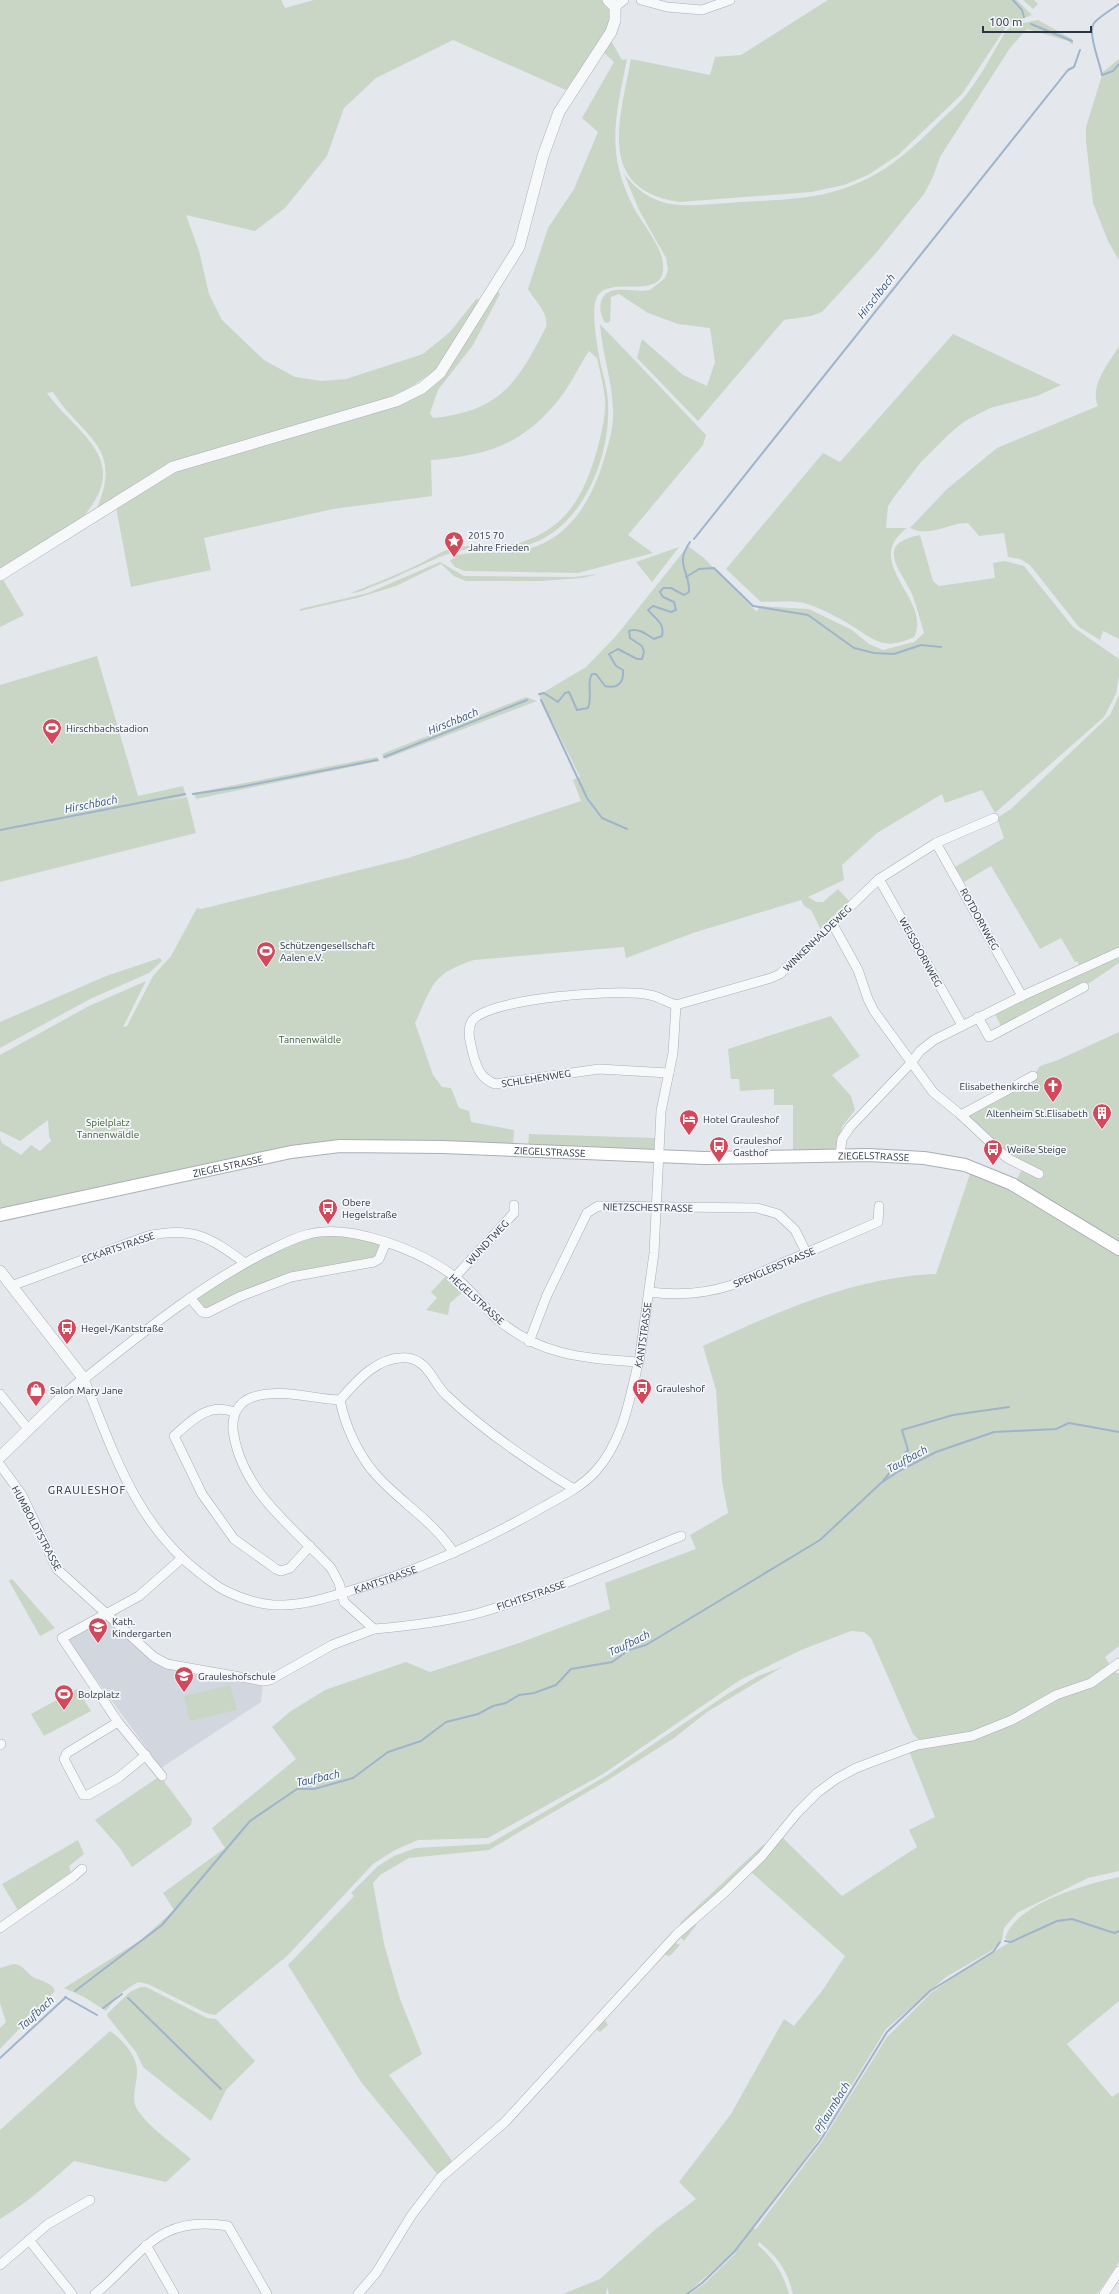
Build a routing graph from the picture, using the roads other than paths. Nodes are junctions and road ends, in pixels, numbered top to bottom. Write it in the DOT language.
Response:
graph roads {
  1 [pos="624,0"];
  2 [pos="641,0"];
  3 [pos="730,0"];
  4 [pos="611,3"];
  5 [pos="0,575"];
  6 [pos="994,818"];
  7 [pos="936,843"];
  8 [pos="879,879"];
  9 [pos="832,923"];
  10 [pos="1119,952"];
  11 [pos="1084,987"];
  12 [pos="1022,996"];
  13 [pos="676,1005"];
  14 [pos="978,1017"];
  15 [pos="962,1025"];
  16 [pos="911,1063"];
  17 [pos="669,1073"];
  18 [pos="1033,1076"];
  19 [pos="961,1115"];
  20 [pos="840,1155"];
  21 [pos="657,1156"];
  22 [pos="1039,1174"];
  23 [pos="514,1204"];
  24 [pos="879,1206"];
  25 [pos="657,1208"];
  26 [pos="0,1215"];
  27 [pos="386,1242"];
  28 [pos="1119,1249"];
  29 [pos="807,1254"];
  30 [pos="245,1263"];
  31 [pos="0,1271"];
  32 [pos="454,1277"];
  33 [pos="11,1286"];
  34 [pos="650,1292"];
  35 [pos="190,1298"];
  36 [pos="529,1342"];
  37 [pos="639,1362"];
  38 [pos="84,1379"];
  39 [pos="0,1394"];
  40 [pos="340,1400"];
  41 [pos="234,1412"];
  42 [pos="28,1429"];
  43 [pos="0,1457"];
  44 [pos="0,1465"];
  45 [pos="574,1489"];
  46 [pos="681,1536"];
  47 [pos="310,1546"];
  48 [pos="454,1553"];
  49 [pos="181,1559"];
  50 [pos="342,1593"];
  51 [pos="105,1614"];
  52 [pos="374,1629"];
  53 [pos="1119,1663"];
  54 [pos="264,1681"];
  55 [pos="118,1722"];
  56 [pos="146,1755"];
  57 [pos="162,1776"];
  58 [pos="82,1869"];
  59 [pos="0,1928"];
  60 [pos="90,2200"];
  61 [pos="28,2240"];
  62 [pos="146,2245"];
  63 [pos="0,2265"];
  64 [pos="1119,2271"];
  65 [pos="72,2294"];
  66 [pos="95,2294"];
  67 [pos="174,2294"];
  68 [pos="267,2294"];
  69 [pos="358,2294"];
  70 [pos="1104,2294"];
  1 -- 4 [label="street"];
  2 -- 3 [label="street"];
  4 -- 5 [label="street"];
  6 -- 7 [label="street, WINKENHALDEWEG"];
  7 -- 8 [label="street, WINKENHALDEWEG"];
  7 -- 12 [label="street, ROTDORNWEG"];
  8 -- 9 [label="street, WINKENHALDEWEG"];
  8 -- 15 [label="street, WEISSDORNWEG"];
  9 -- 13 [label="street, WINKENHALDEWEG"];
  9 -- 16 [label="street"];
  10 -- 12 [label="street"];
  11 -- 14 [label="street"];
  12 -- 14 [label="street"];
  13 -- 17 [label="street"];
  13 -- 17 [label="street, SCHLEHENWEG"];
  14 -- 15 [label="street"];
  15 -- 16 [label="street"];
  16 -- 19 [label="street"];
  16 -- 20 [label="street"];
  17 -- 21 [label="street"];
  18 -- 19 [label="street"];
  19 -- 22 [label="street"];
  20 -- 21 [label="main road, ZIEGELSTRASSE"];
  20 -- 28 [label="main road, ZIEGELSTRASSE"];
  21 -- 25 [label="street, KANTSTRASSE"];
  21 -- 26 [label="main road, ZIEGELSTRASSE"];
  23 -- 32 [label="street, WUNDTWEG"];
  24 -- 29 [label="street, SPENGLERSTRASSE"];
  25 -- 29 [label="street, NIETZSCHESTRASSE"];
  25 -- 34 [label="street, KANTSTRASSE"];
  25 -- 36 [label="street, NIETZSCHESTRASSE"];
  27 -- 30 [label="street, HEGELSTRASSE"];
  27 -- 32 [label="street, HEGELSTRASSE"];
  27 -- 35 [label="street"];
  29 -- 34 [label="street, SPENGLERSTRASSE"];
  30 -- 33 [label="street, ECKARTSTRASSE"];
  30 -- 35 [label="street, HEGELSTRASSE"];
  31 -- 33 [label="street, KANTSTRASSE"];
  32 -- 36 [label="street, HEGELSTRASSE"];
  33 -- 38 [label="street, KANTSTRASSE"];
  34 -- 37 [label="street, KANTSTRASSE"];
  35 -- 38 [label="street, HEGELSTRASSE"];
  36 -- 37 [label="street, HEGELSTRASSE"];
  37 -- 45 [label="street, KANTSTRASSE"];
  38 -- 42 [label="street, HEGELSTRASSE"];
  38 -- 49 [label="street, KANTSTRASSE"];
  39 -- 42 [label="street"];
  40 -- 41 [label="street"];
  40 -- 45 [label="street"];
  40 -- 48 [label="street"];
  41 -- 47 [label="street"];
  41 -- 47 [label="street"];
  42 -- 43 [label="street, HEGELSTRASSE"];
  44 -- 51 [label="street, HUMBOLDTSTRASSE"];
  45 -- 48 [label="street, KANTSTRASSE"];
  46 -- 52 [label="street, FICHTESTRASSE"];
  47 -- 50 [label="street"];
  48 -- 50 [label="street, KANTSTRASSE"];
  49 -- 50 [label="street, KANTSTRASSE"];
  49 -- 51 [label="street"];
  50 -- 52 [label="street"];
  51 -- 54 [label="street, HUMBOLDTSTRASSE"];
  51 -- 55 [label="street"];
  52 -- 54 [label="street, FICHTESTRASSE"];
  53 -- 69 [label="street"];
  55 -- 56 [label="street"];
  55 -- 56 [label="street"];
  56 -- 57 [label="street"];
  58 -- 59 [label="street"];
  60 -- 61 [label="street"];
  61 -- 63 [label="street"];
  61 -- 65 [label="street"];
  62 -- 66 [label="street"];
  62 -- 67 [label="street"];
  62 -- 68 [label="street"];
  64 -- 70 [label="street"];
}
